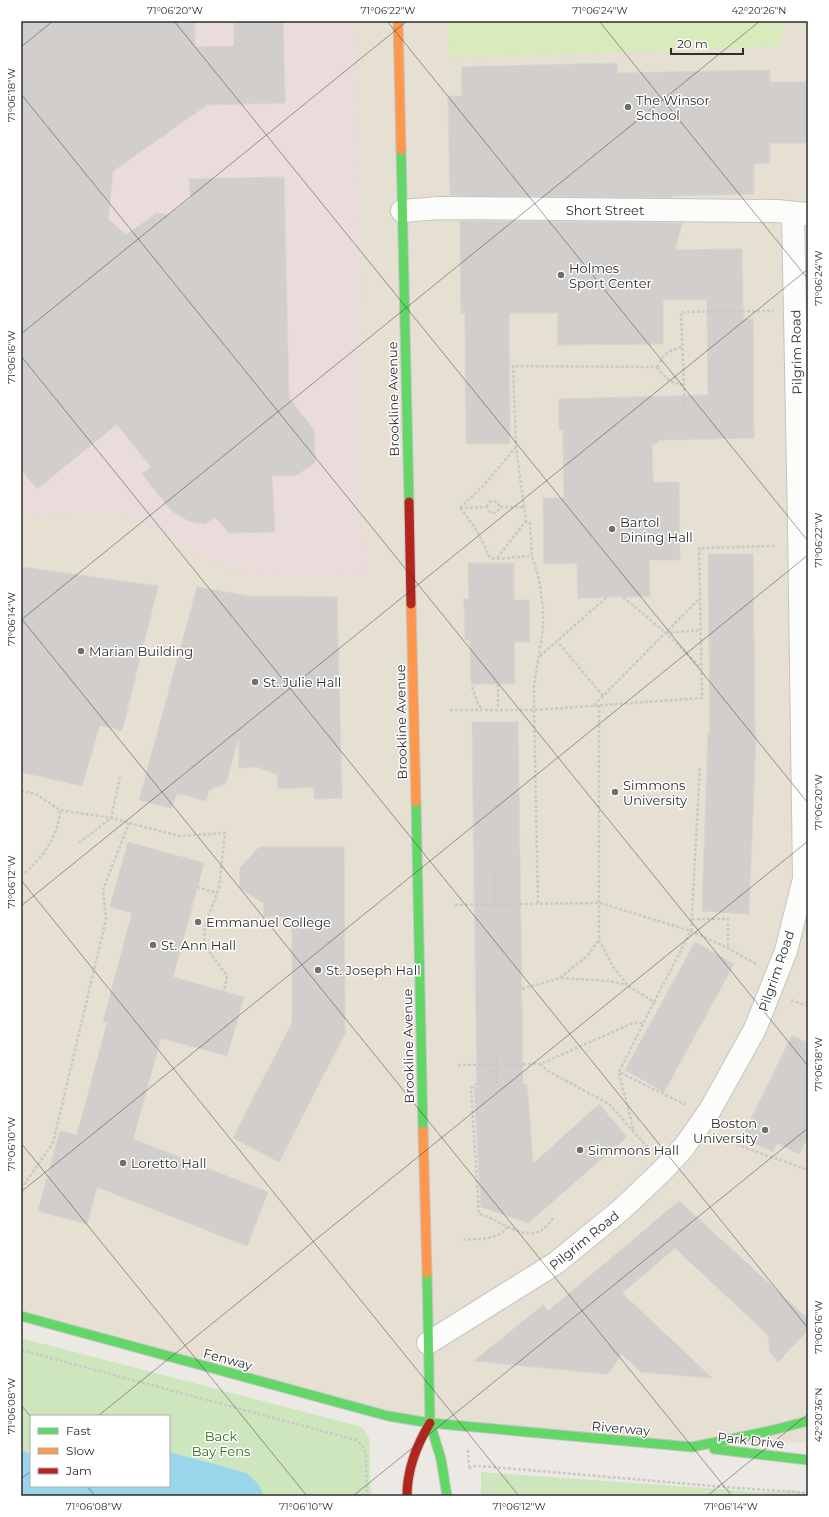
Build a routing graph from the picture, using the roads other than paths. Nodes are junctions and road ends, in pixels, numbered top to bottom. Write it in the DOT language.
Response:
graph roads {
  1 [pos="398,21"];
  2 [pos="402,211"];
  3 [pos="800,213"];
  4 [pos="21,1316"];
  5 [pos="428,1343"];
  6 [pos="808,1421"];
  7 [pos="430,1423"];
  8 [pos="692,1447"];
  9 [pos="808,1460"];
  10 [pos="406,1496"];
  11 [pos="447,1496"];
  1 -- 2 [label="main road, Brookline Avenue"];
  2 -- 3 [label="street, Short Street"];
  2 -- 5 [label="main road, Brookline Avenue"];
  3 -- 5 [label="street, Pilgrim Road"];
  4 -- 7 [label="main road, Fenway"];
  5 -- 7 [label="main road, Brookline Avenue"];
  6 -- 8 [label="main road, Riverway"];
  7 -- 8 [label="main road, Riverway"];
  7 -- 10 [label="main road"];
  7 -- 11 [label="main road, Brookline Avenue"];
  8 -- 9 [label="main road, Park Drive"];
}
